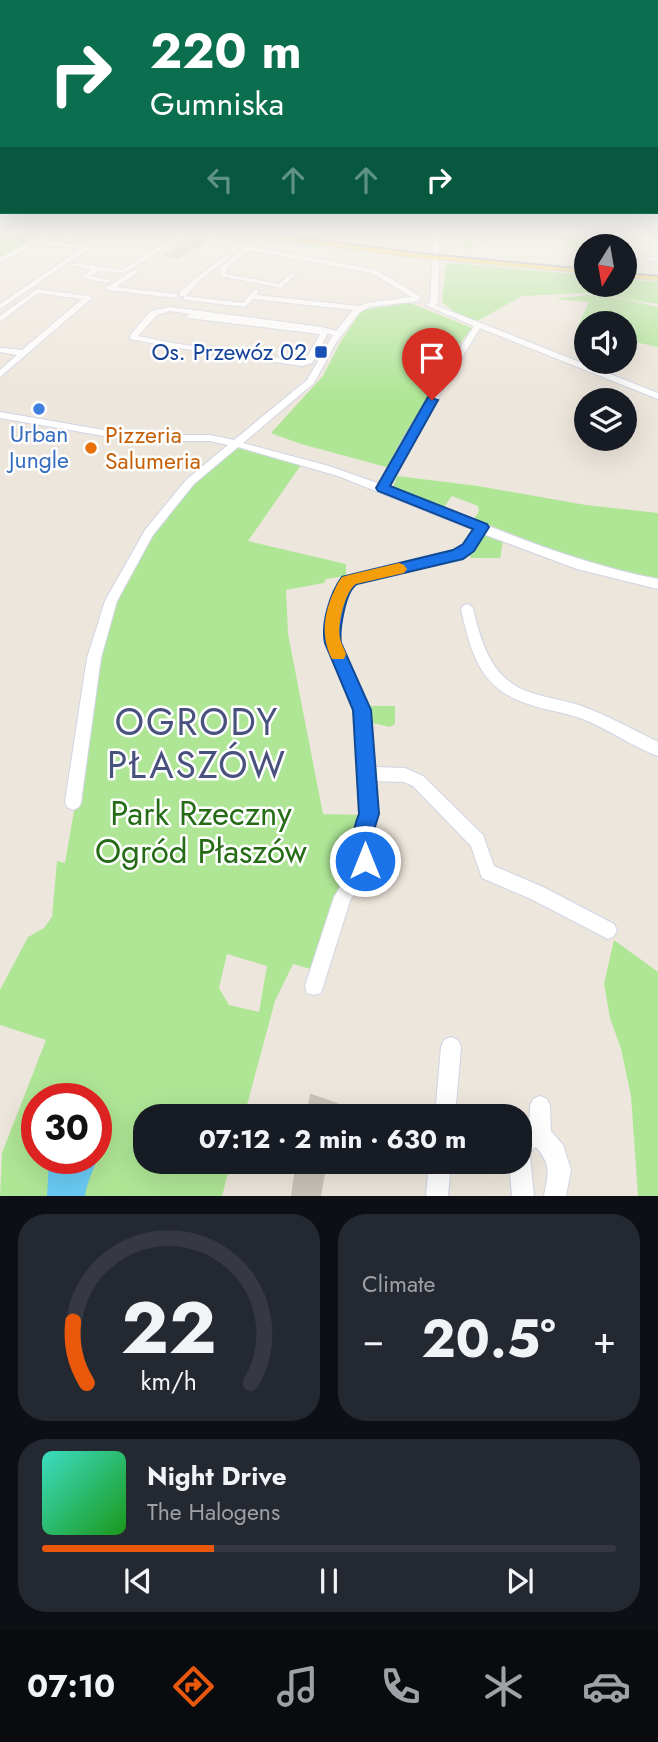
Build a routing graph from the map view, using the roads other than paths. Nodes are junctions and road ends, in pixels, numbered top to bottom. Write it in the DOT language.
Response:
graph roads {
  1 [pos="32,286"];
  2 [pos="101,286"];
  3 [pos="114,286"];
  4 [pos="195,286"];
  5 [pos="259,286"];
  6 [pos="399,286"];
  7 [pos="432,286"];
  8 [pos="99,288"];
  9 [pos="181,297"];
  10 [pos="251,297"];
  11 [pos="424,300"];
  12 [pos="0,307"];
  13 [pos="358,308"];
  14 [pos="170,309"];
  15 [pos="189,316"];
  16 [pos="218,317"];
  17 [pos="0,320"];
  18 [pos="478,325"];
  19 [pos="325,332"];
  20 [pos="339,334"];
  21 [pos="0,350"];
  22 [pos="23,354"];
  23 [pos="0,374"];
  24 [pos="658,396"];
  25 [pos="0,415"];
  26 [pos="237,444"];
  27 [pos="383,488"];
  28 [pos="482,527"];
  29 [pos="658,584"];
  30 [pos="467,609"];
  31 [pos="658,749"];
  32 [pos="367,774"];
  33 [pos="73,802"];
  34 [pos="608,930"];
  35 [pos="314,986"];
  36 [pos="451,1048"];
  37 [pos="446,1104"];
  38 [pos="540,1106"];
  39 [pos="540,1135"];
  40 [pos="532,1138"];
  41 [pos="439,1174"];
  42 [pos="521,1174"];
  43 [pos="437,1196"];
  44 [pos="523,1196"];
  45 [pos="555,1196"];
  1 -- 12 [label="street"];
  2 -- 8 [label="street"];
  3 -- 9 [label="street"];
  4 -- 9 [label="street"];
  5 -- 10 [label="street"];
  6 -- 11 [label="street"];
  7 -- 11 [label="street"];
  9 -- 10 [label="street"];
  9 -- 14 [label="street"];
  10 -- 13 [label="street"];
  11 -- 13 [label="street"];
  11 -- 18 [label="street"];
  13 -- 20 [label="street"];
  14 -- 16 [label="street"];
  14 -- 19 [label="street"];
  15 -- 16 [label="street"];
  16 -- 19 [label="street"];
  16 -- 19 [label="street"];
  17 -- 22 [label="street"];
  18 -- 24 [label="street"];
  18 -- 27 [label="street"];
  19 -- 20 [label="street"];
  20 -- 26 [label="street"];
  21 -- 22 [label="street"];
  22 -- 23 [label="street"];
  25 -- 26 [label="street"];
  26 -- 27 [label="street"];
  26 -- 33 [label="street"];
  27 -- 28 [label="street"];
  28 -- 29 [label="street"];
  28 -- 32 [label="street"];
  30 -- 31 [label="street"];
  32 -- 34 [label="street"];
  32 -- 35 [label="street"];
  36 -- 37 [label="street"];
  38 -- 39 [label="street"];
  39 -- 40 [label="street"];
  39 -- 45 [label="street"];
  41 -- 43 [label="street"];
  42 -- 44 [label="street"];
}
